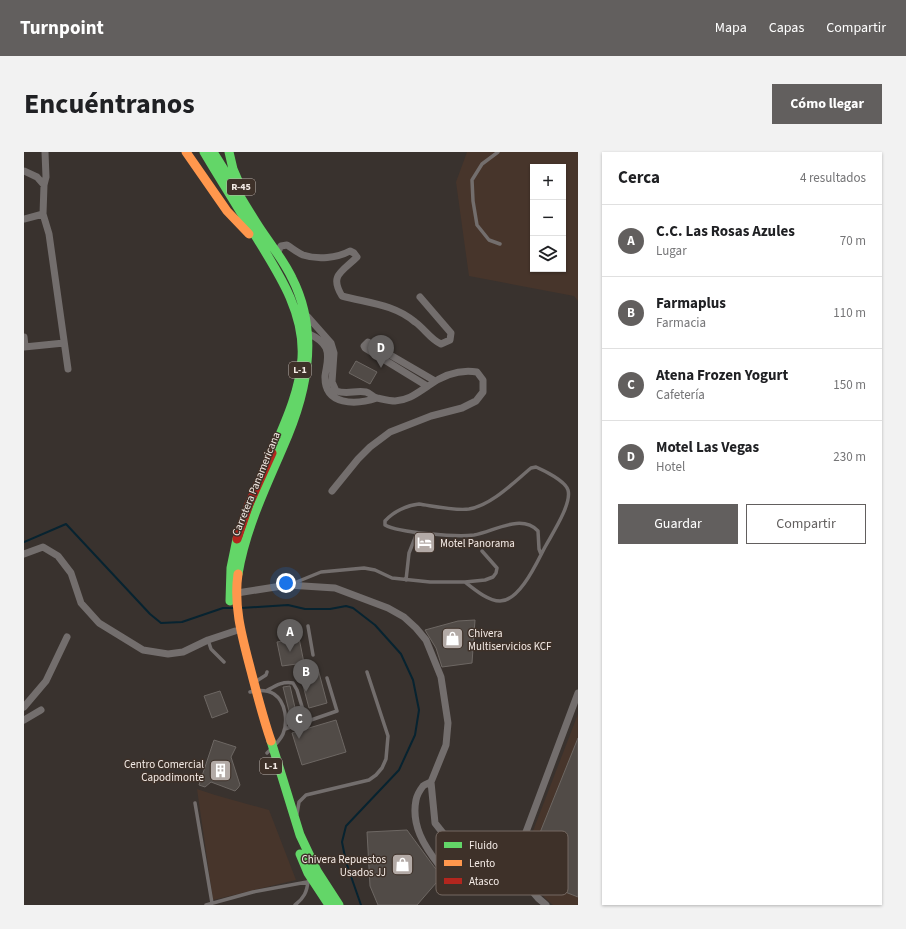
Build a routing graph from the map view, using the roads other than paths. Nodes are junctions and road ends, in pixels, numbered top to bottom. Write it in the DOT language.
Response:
graph roads {
  1 [pos="45,152"];
  2 [pos="186,152"];
  3 [pos="204,152"];
  4 [pos="213,152"];
  5 [pos="230,152"];
  6 [pos="498,152"];
  7 [pos="24,171"];
  8 [pos="44,185"];
  9 [pos="44,214"];
  10 [pos="24,219"];
  11 [pos="256,222"];
  12 [pos="500,244"];
  13 [pos="264,250"];
  14 [pos="277,252"];
  15 [pos="420,297"];
  16 [pos="305,314"];
  17 [pos="309,334"];
  18 [pos="24,337"];
  19 [pos="64,343"];
  20 [pos="25,346"];
  21 [pos="68,369"];
  22 [pos="434,381"];
  23 [pos="427,386"];
  24 [pos="377,398"];
  25 [pos="332,491"];
  26 [pos="417,532"];
  27 [pos="482,551"];
  28 [pos="24,554"];
  29 [pos="541,554"];
  30 [pos="406,580"];
  31 [pos="465,582"];
  32 [pos="288,586"];
  33 [pos="234,598"];
  34 [pos="235,618"];
  35 [pos="308,626"];
  36 [pos="235,632"];
  37 [pos="67,637"];
  38 [pos="208,640"];
  39 [pos="313,655"];
  40 [pos="224,662"];
  41 [pos="267,672"];
  42 [pos="367,672"];
  43 [pos="327,678"];
  44 [pos="253,688"];
  45 [pos="266,691"];
  46 [pos="578,693"];
  47 [pos="24,707"];
  48 [pos="41,710"];
  49 [pos="24,720"];
  50 [pos="286,721"];
  51 [pos="285,729"];
  52 [pos="270,750"];
  53 [pos="432,782"];
  54 [pos="195,803"];
  55 [pos="296,823"];
  56 [pos="441,831"];
  57 [pos="526,831"];
  58 [pos="436,860"];
  59 [pos="308,878"];
  60 [pos="535,895"];
  61 [pos="212,903"];
  62 [pos="206,905"];
  63 [pos="295,905"];
  64 [pos="329,905"];
  65 [pos="339,905"];
  66 [pos="546,905"];
  1 -- 8 [label="street"];
  2 -- 13 [label="main road"];
  3 -- 13 [label="main road, Carretera Panamericana / L-1"];
  4 -- 11 [label="main road, Carretera Panamericana / L-1"];
  5 -- 11 [label="main road, R-45"];
  6 -- 12 [label="lane"];
  7 -- 8 [label="street"];
  8 -- 9 [label="street"];
  9 -- 10 [label="street"];
  9 -- 19 [label="street"];
  11 -- 14 [label="main road, Carretera Panamericana / L-1"];
  13 -- 33 [label="main road, Carretera Panamericana / L-1"];
  14 -- 15 [label="street"];
  14 -- 16 [label="main road, Carretera Panamericana / L-1"];
  16 -- 17 [label="main road, Carretera Panamericana / L-1"];
  16 -- 24 [label="street"];
  17 -- 24 [label="street"];
  17 -- 33 [label="main road, Carretera Panamericana / L-1"];
  18 -- 20 [label="street"];
  19 -- 20 [label="street"];
  19 -- 21 [label="street"];
  22 -- 23 [label="street"];
  22 -- 23 [label="street"];
  22 -- 25 [label="street"];
  23 -- 24 [label="street"];
  26 -- 29 [label="lane"];
  26 -- 29 [label="lane"];
  26 -- 30 [label="lane"];
  27 -- 31 [label="lane"];
  28 -- 38 [label="street"];
  29 -- 31 [label="lane"];
  30 -- 31 [label="lane"];
  30 -- 32 [label="lane"];
  32 -- 33 [label="street"];
  32 -- 53 [label="street"];
  33 -- 34 [label="main road, Carretera Panamericana / L-1"];
  34 -- 36 [label="main road, Carretera Panamericana / L-1"];
  34 -- 44 [label="main road, Carretera Panamericana / L-1"];
  35 -- 39 [label="lane"];
  36 -- 38 [label="street"];
  36 -- 44 [label="main road, Carretera Panamericana / L-1"];
  37 -- 47 [label="street"];
  38 -- 40 [label="lane"];
  41 -- 44 [label="lane"];
  42 -- 55 [label="lane"];
  43 -- 51 [label="lane"];
  44 -- 45 [label="lane"];
  44 -- 52 [label="main road, Carretera Panamericana / L-1"];
  45 -- 50 [label="lane"];
  45 -- 50 [label="lane"];
  46 -- 57 [label="street"];
  48 -- 49 [label="street"];
  50 -- 51 [label="lane"];
  51 -- 52 [label="lane"];
  52 -- 55 [label="main road, Carretera Panamericana / L-1"];
  52 -- 59 [label="main road, Carretera Panamericana / L-1"];
  53 -- 56 [label="street"];
  53 -- 58 [label="street"];
  54 -- 61 [label="lane"];
  55 -- 65 [label="main road, Carretera Panamericana / L-1"];
  59 -- 61 [label="lane"];
  59 -- 63 [label="lane"];
  59 -- 64 [label="main road, Carretera Panamericana / L-1"];
  60 -- 66 [label="street"];
  61 -- 62 [label="lane"];
}
